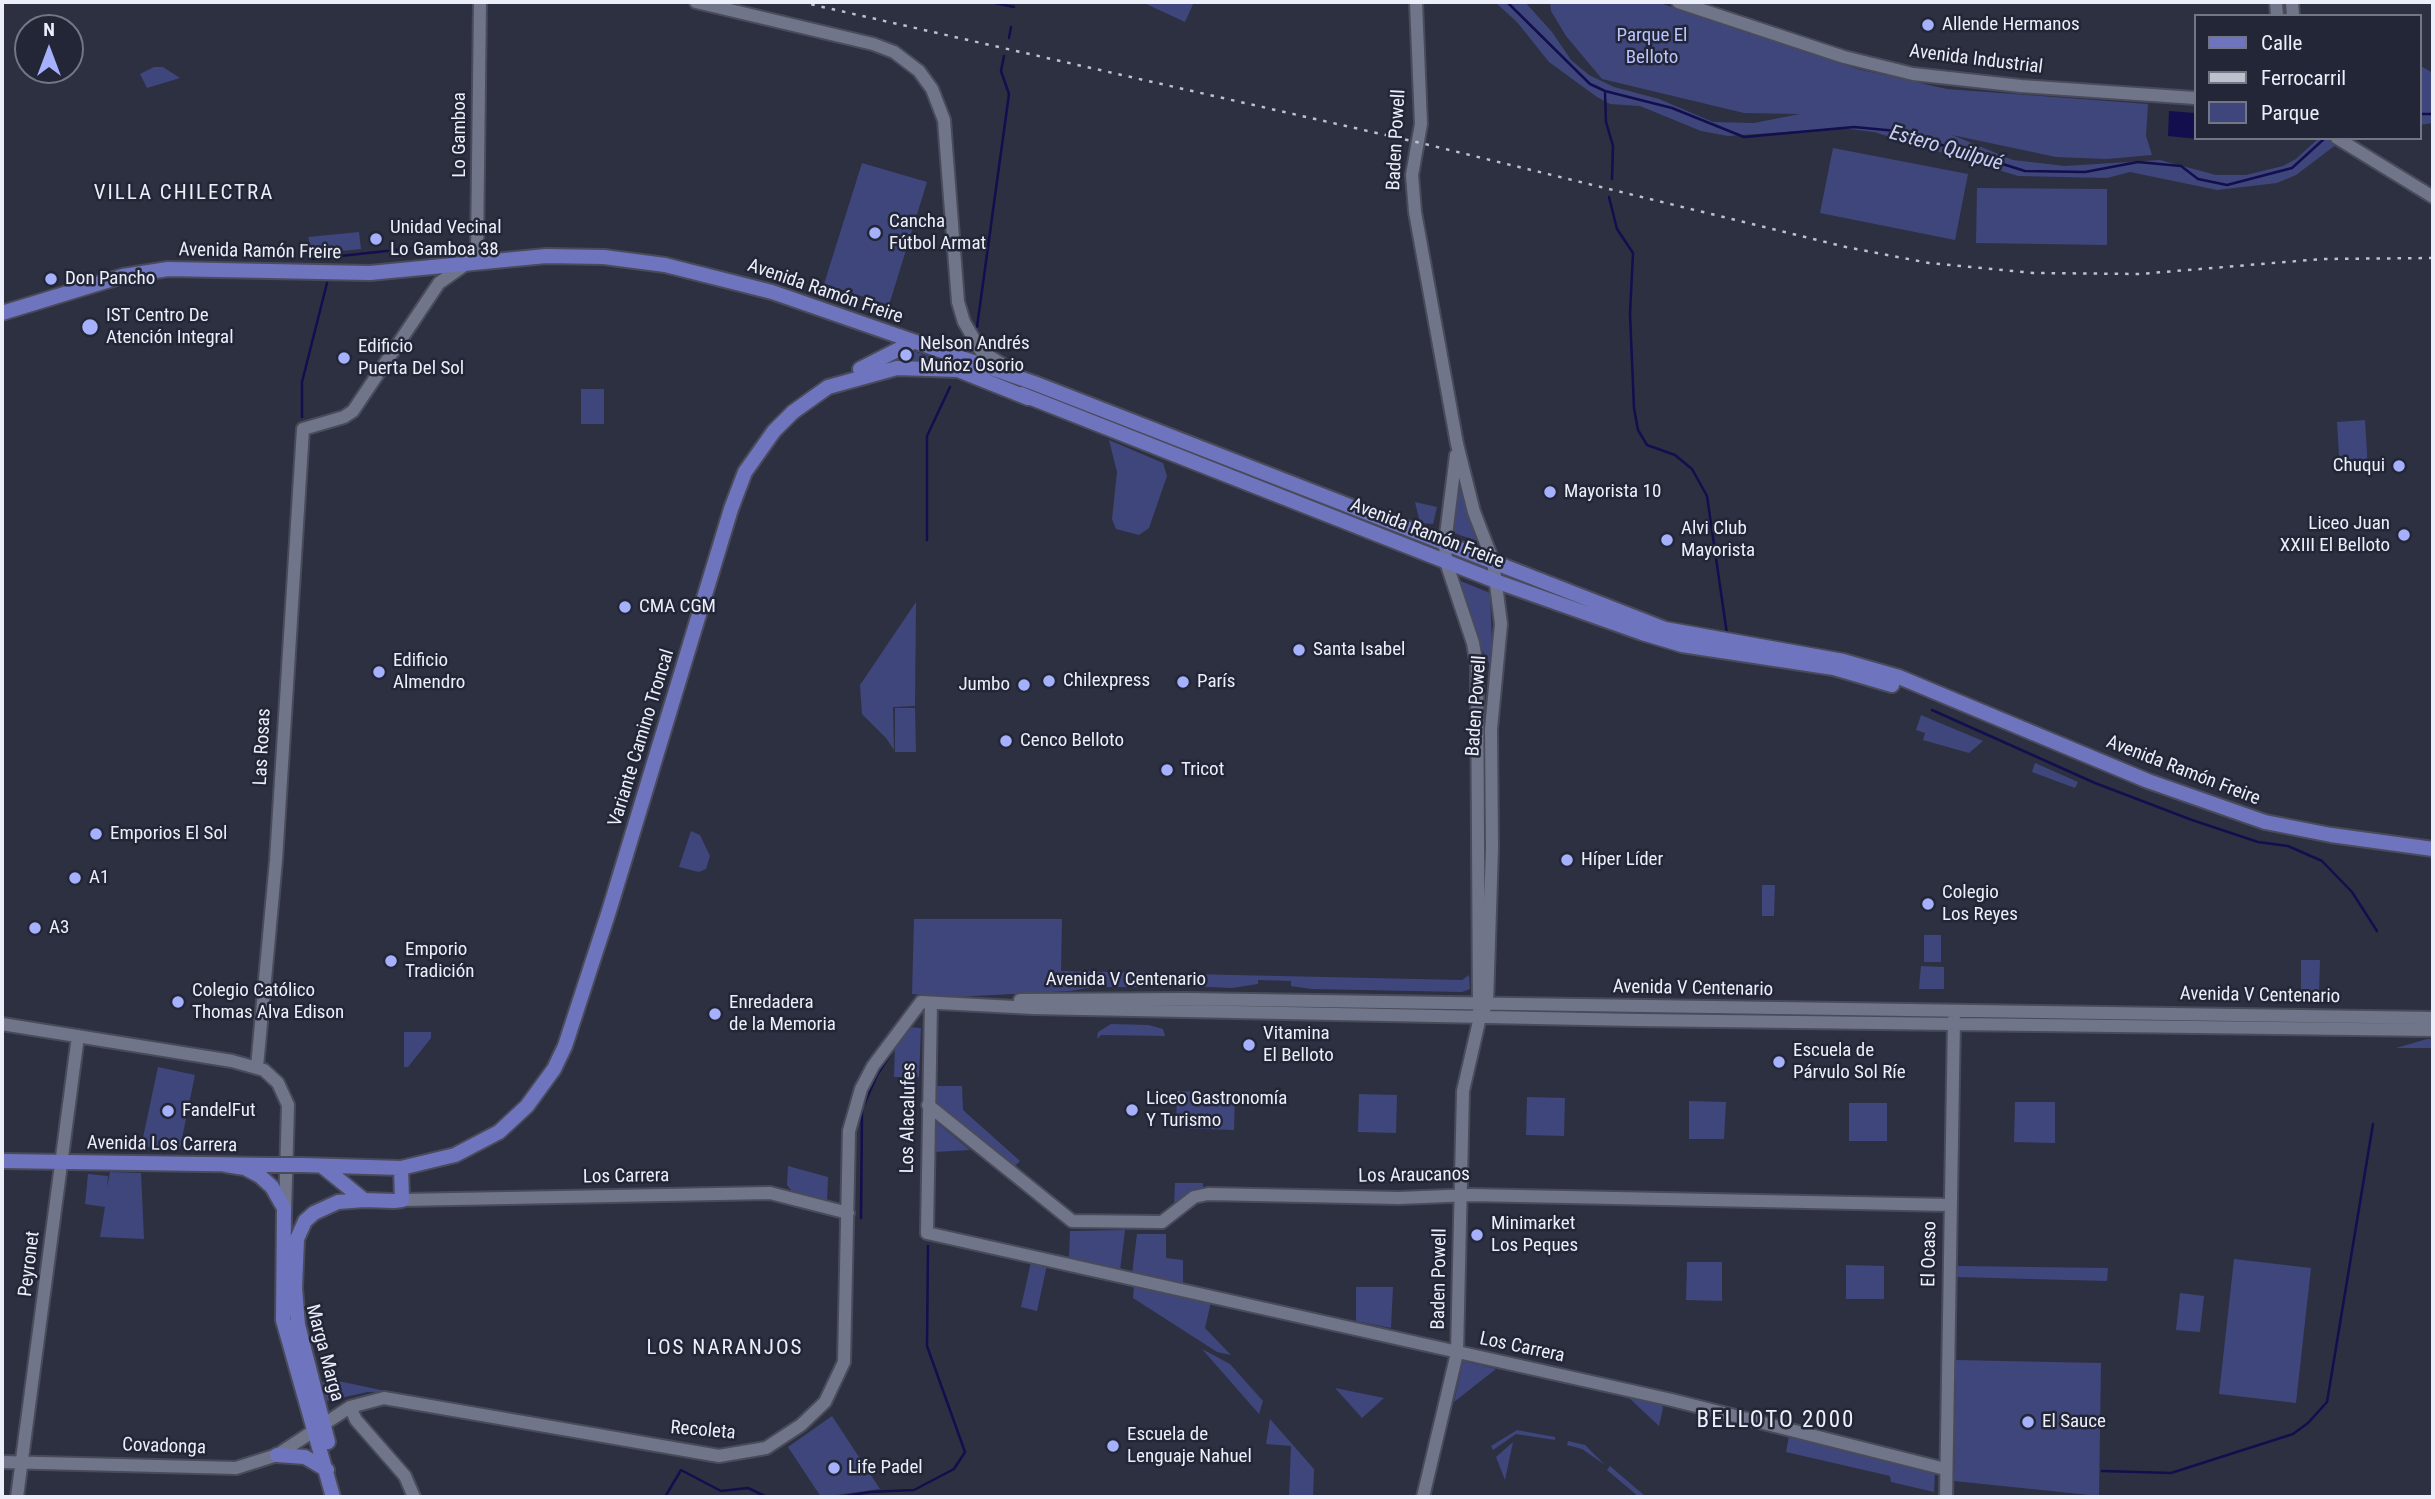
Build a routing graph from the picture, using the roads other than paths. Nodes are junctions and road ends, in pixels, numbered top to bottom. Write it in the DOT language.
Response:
graph roads {
  1 [pos="480,2"];
  2 [pos="696,2"];
  3 [pos="1416,2"];
  4 [pos="1678,2"];
  5 [pos="2194,98"];
  6 [pos="2340,140"];
  7 [pos="2433,197"];
  8 [pos="466,264"];
  9 [pos="2,313"];
  10 [pos="912,342"];
  11 [pos="929,348"];
  12 [pos="1034,383"];
  13 [pos="828,387"];
  14 [pos="1028,397"];
  15 [pos="1457,444"];
  16 [pos="1445,543"];
  17 [pos="1493,561"];
  18 [pos="1446,562"];
  19 [pos="1498,582"];
  20 [pos="1731,642"];
  21 [pos="1473,643"];
  22 [pos="1704,649"];
  23 [pos="1498,681"];
  24 [pos="1930,692"];
  25 [pos="1493,774"];
  26 [pos="1482,790"];
  27 [pos="1492,848"];
  28 [pos="2433,849"];
  29 [pos="926,1003"];
  30 [pos="1481,1008"];
  31 [pos="2433,1018"];
  32 [pos="1954,1019"];
  33 [pos="2,1024"];
  34 [pos="2433,1030"];
  35 [pos="78,1036"];
  36 [pos="257,1067"];
  37 [pos="928,1105"];
  38 [pos="2,1161"];
  39 [pos="62,1163"];
  40 [pos="225,1165"];
  41 [pos="321,1166"];
  42 [pos="401,1168"];
  43 [pos="1461,1196"];
  44 [pos="364,1199"];
  45 [pos="402,1200"];
  46 [pos="1950,1205"];
  47 [pos="848,1213"];
  48 [pos="285,1216"];
  49 [pos="927,1233"];
  50 [pos="301,1346"];
  51 [pos="1457,1353"];
  52 [pos="350,1407"];
  53 [pos="319,1426"];
  54 [pos="277,1455"];
  55 [pos="2,1462"];
  56 [pos="22,1462"];
  57 [pos="1945,1469"];
  58 [pos="327,1470"];
  59 [pos="17,1497"];
  60 [pos="333,1497"];
  61 [pos="343,1497"];
  62 [pos="414,1497"];
  63 [pos="1423,1497"];
  64 [pos="1946,1497"];
  1 -- 8 [label="street, Lo Gamboa"];
  2 -- 12 [label="street"];
  3 -- 15 [label="street, Baden Powell"];
  4 -- 5 [label="street, Avenida Industrial"];
  6 -- 7 [label="street"];
  8 -- 9 [label="main road, Avenida Ramón Freire"];
  8 -- 10 [label="main road, Avenida Ramón Freire"];
  8 -- 36 [label="street, Las Rosas"];
  10 -- 11 [label="main road, Avenida Ramón Freire"];
  10 -- 13 [label="main road"];
  11 -- 12 [label="main road, Avenida Ramón Freire"];
  11 -- 14 [label="main road, Avenida Ramón Freire"];
  12 -- 16 [label="main road, Avenida Ramón Freire"];
  13 -- 14 [label="main road, Variante Camino Troncal"];
  13 -- 42 [label="main road, Variante Camino Troncal"];
  14 -- 18 [label="main road, Avenida Ramón Freire"];
  15 -- 16 [label="street, Baden Powell"];
  15 -- 17 [label="street, Baden Powell"];
  16 -- 17 [label="main road, Avenida Ramón Freire"];
  16 -- 18 [label="street, Baden Powell"];
  17 -- 19 [label="street, Baden Powell"];
  17 -- 20 [label="main road, Avenida Ramón Freire"];
  18 -- 19 [label="main road, Avenida Ramón Freire"];
  18 -- 21 [label="street, Baden Powell"];
  19 -- 22 [label="main road, Avenida Ramón Freire"];
  19 -- 23 [label="street, Baden Powell"];
  20 -- 22 [label="main road"];
  20 -- 24 [label="main road, Avenida Ramón Freire"];
  21 -- 23 [label="street"];
  21 -- 26 [label="street, Baden Powell"];
  22 -- 24 [label="main road, Avenida Ramón Freire"];
  23 -- 25 [label="street, Baden Powell"];
  24 -- 28 [label="main road, Avenida Ramón Freire"];
  25 -- 26 [label="street"];
  25 -- 27 [label="street, Baden Powell"];
  26 -- 27 [label="street"];
  26 -- 30 [label="street, Baden Powell"];
  27 -- 30 [label="street, Baden Powell"];
  29 -- 30 [label="street, Avenida V Centenario"];
  29 -- 37 [label="street, Los Alacalufes"];
  29 -- 47 [label="street, Recoleta"];
  30 -- 32 [label="street, Avenida V Centenario"];
  30 -- 43 [label="street, Baden Powell"];
  31 -- 32 [label="street, Avenida V Centenario"];
  32 -- 34 [label="street, Avenida V Centenario"];
  32 -- 46 [label="street, El Ocaso"];
  33 -- 35 [label="street"];
  35 -- 36 [label="street"];
  35 -- 39 [label="street, Peyronet"];
  36 -- 48 [label="street, Marga Marga"];
  37 -- 43 [label="street, Los Araucanos"];
  37 -- 49 [label="street, Los Alacalufes"];
  38 -- 39 [label="main road, Avenida Los Carrera"];
  39 -- 40 [label="main road, Avenida Los Carrera"];
  39 -- 56 [label="street, Peyronet"];
  40 -- 41 [label="main road, Avenida Los Carrera, bridge"];
  40 -- 48 [label="main road"];
  41 -- 42 [label="main road, Variante Camino Troncal"];
  41 -- 44 [label="main road"];
  42 -- 45 [label="main road"];
  43 -- 46 [label="street, Los Araucanos"];
  43 -- 51 [label="street, Baden Powell"];
  44 -- 45 [label="main road"];
  44 -- 50 [label="main road"];
  45 -- 47 [label="street, Los Carrera"];
  46 -- 57 [label="street, El Ocaso"];
  47 -- 52 [label="street, Recoleta"];
  48 -- 50 [label="street, Marga Marga"];
  48 -- 53 [label="main road, Marga Marga"];
  49 -- 51 [label="street, Los Carrera"];
  50 -- 53 [label="main road, Marga Marga"];
  51 -- 57 [label="street, Los Carrera"];
  51 -- 63 [label="street, Baden Powell"];
  52 -- 53 [label="street, Recoleta"];
  52 -- 62 [label="street"];
  53 -- 54 [label="street, Covadonga"];
  53 -- 58 [label="main road, Marga Marga"];
  53 -- 61 [label="main road, Marga Marga"];
  54 -- 56 [label="street, Covadonga"];
  54 -- 58 [label="main road"];
  55 -- 56 [label="street, Covadonga"];
  56 -- 59 [label="street, Peyronet"];
  57 -- 64 [label="street, El Ocaso"];
  58 -- 60 [label="main road, Marga Marga"];
}
